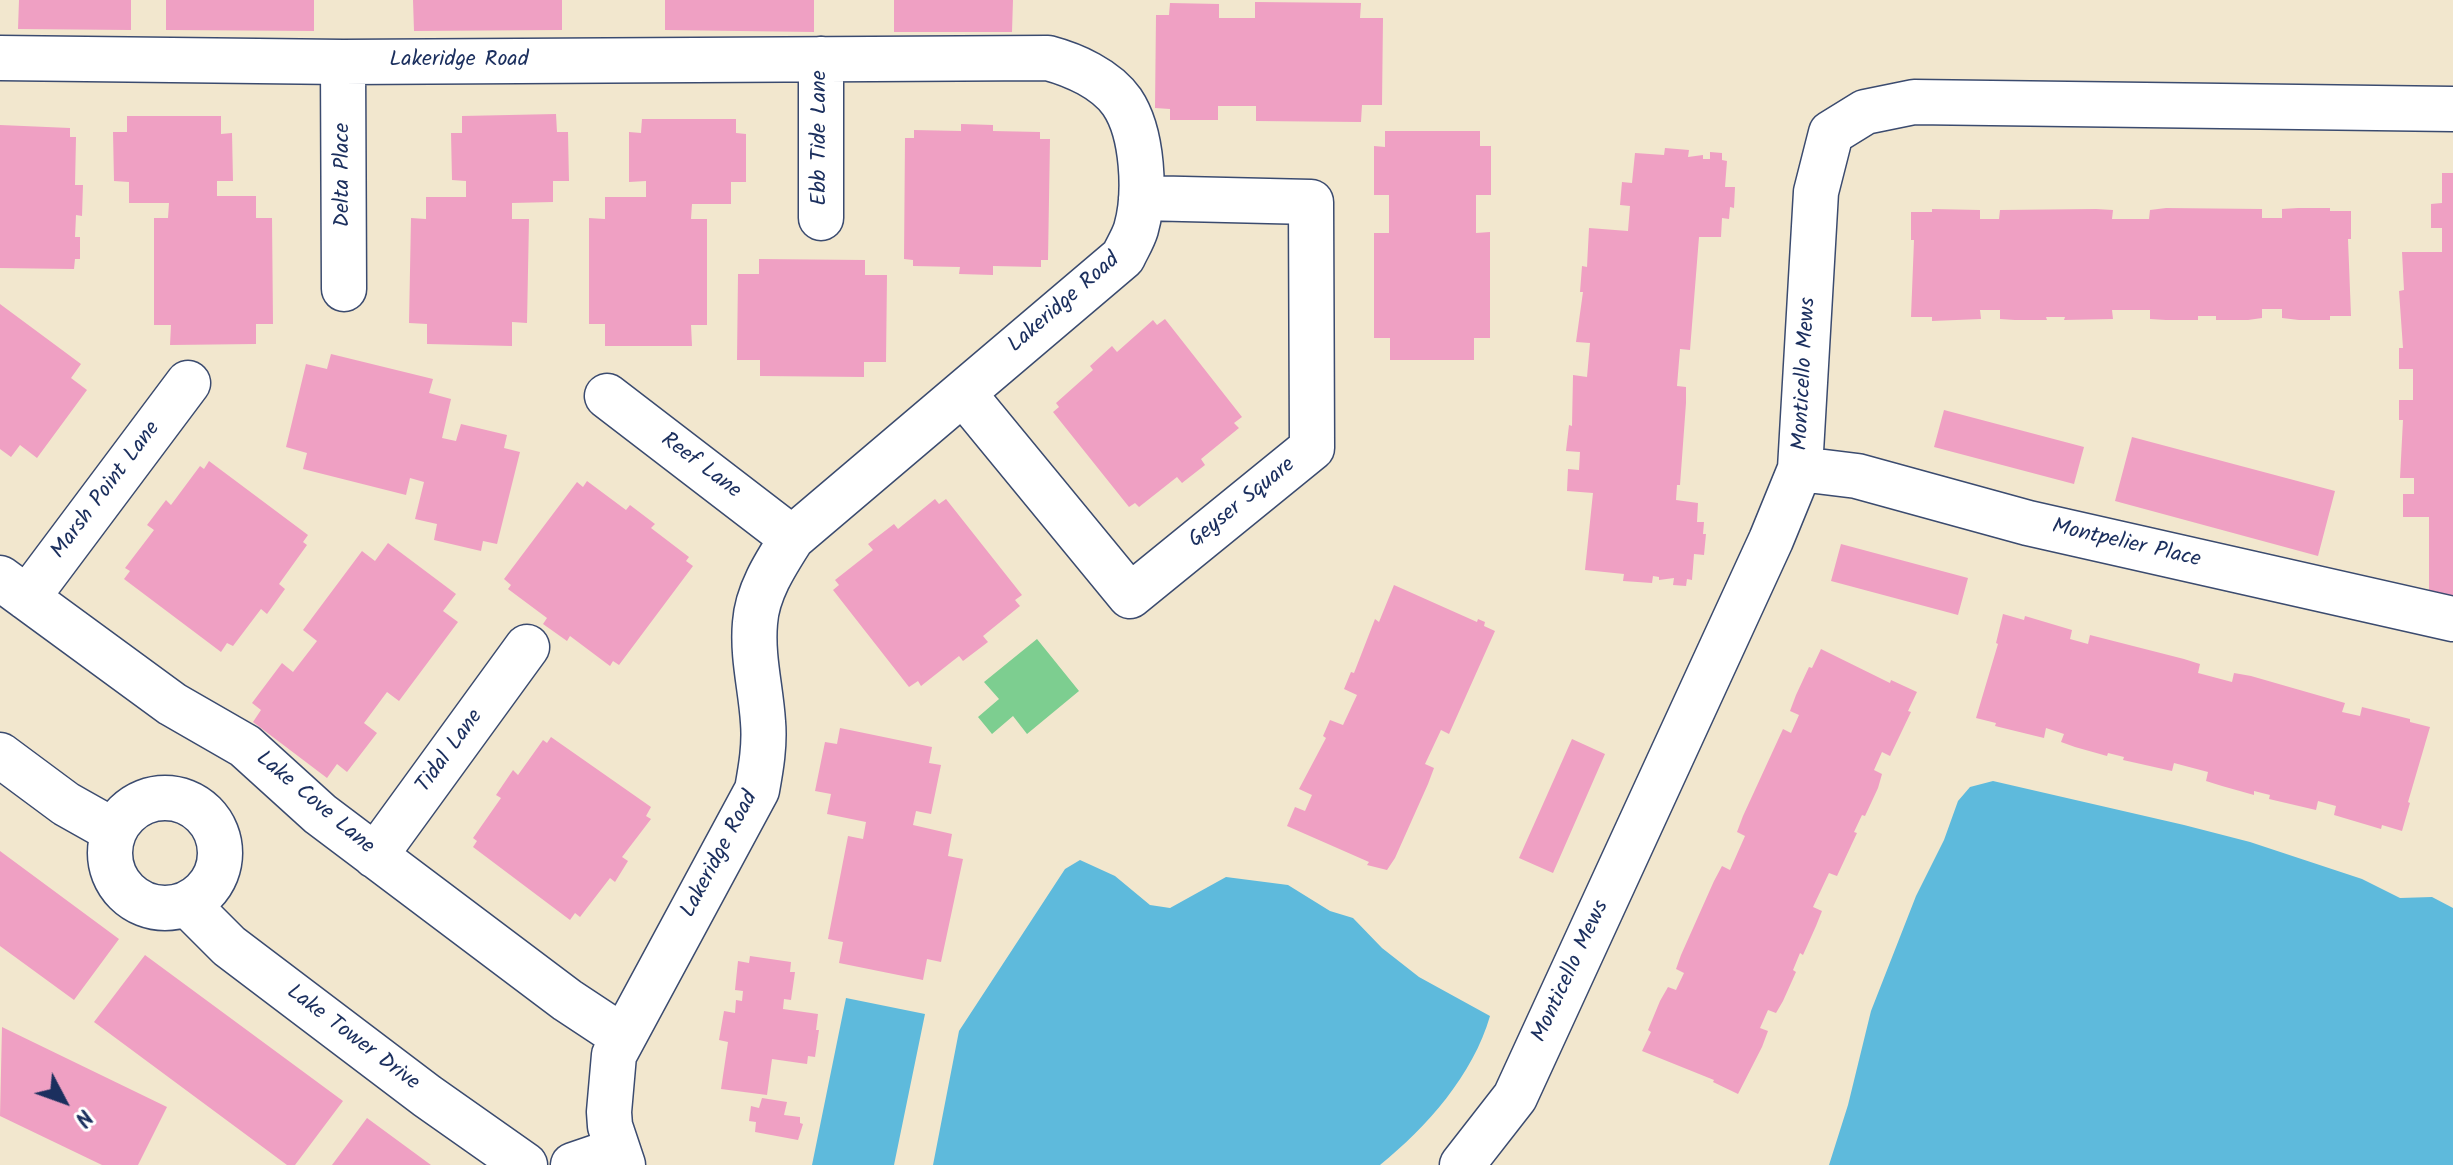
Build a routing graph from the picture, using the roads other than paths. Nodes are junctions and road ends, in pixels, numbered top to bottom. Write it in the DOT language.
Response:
graph roads {
  1 [pos="0,58"];
  2 [pos="821,59"];
  3 [pos="343,62"];
  4 [pos="2453,109"];
  5 [pos="1141,198"];
  6 [pos="821,218"];
  7 [pos="344,289"];
  8 [pos="188,383"];
  9 [pos="963,393"];
  10 [pos="607,396"];
  11 [pos="1800,469"];
  12 [pos="792,538"];
  13 [pos="14,588"];
  14 [pos="2453,619"];
  15 [pos="527,647"];
  16 [pos="0,755"];
  17 [pos="114,831"];
  18 [pos="375,856"];
  19 [pos="187,904"];
  20 [pos="623,1037"];
  21 [pos="620,1158"];
  22 [pos="525,1165"];
  23 [pos="573,1165"];
  24 [pos="1462,1165"];
  1 -- 3 [label="street, Lakeridge Road"];
  2 -- 3 [label="street, Lakeridge Road"];
  2 -- 5 [label="street, Lakeridge Road"];
  2 -- 6 [label="street, Ebb Tide Lane"];
  3 -- 7 [label="street, Delta Place"];
  4 -- 11 [label="street, Monticello Mews"];
  5 -- 9 [label="street, Lakeridge Road"];
  5 -- 9 [label="street, Geyser Square"];
  8 -- 13 [label="street, Marsh Point Lane"];
  9 -- 12 [label="street, Lakeridge Road"];
  10 -- 12 [label="street, Reef Lane"];
  11 -- 14 [label="street, Montpelier Place"];
  11 -- 24 [label="street, Monticello Mews"];
  12 -- 20 [label="street, Lakeridge Road"];
  13 -- 18 [label="street, Lake Cove Lane"];
  15 -- 18 [label="street, Tidal Lane"];
  16 -- 17 [label="street"];
  17 -- 19 [label="street"];
  17 -- 19 [label="street"];
  18 -- 20 [label="street, Lake Cove Lane"];
  19 -- 22 [label="street, Lake Tower Drive"];
  20 -- 21 [label="street, Lakeridge Road"];
  21 -- 23 [label="street"];
}
